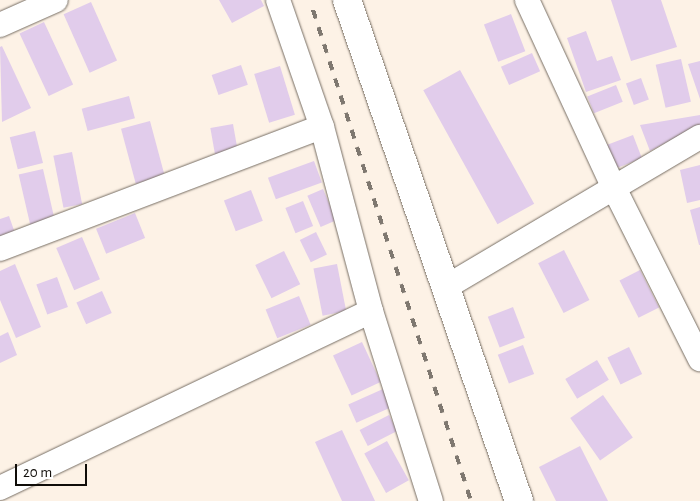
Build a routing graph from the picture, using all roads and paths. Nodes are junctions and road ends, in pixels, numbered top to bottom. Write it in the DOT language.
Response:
graph roads {
  1 [pos="56,0"];
  2 [pos="278,0"];
  3 [pos="347,0"];
  4 [pos="527,0"];
  5 [pos="0,25"];
  6 [pos="322,127"];
  7 [pos="700,137"];
  8 [pos="613,186"];
  9 [pos="0,249"];
  10 [pos="446,287"];
  11 [pos="371,311"];
  12 [pos="700,359"];
  13 [pos="0,488"];
  14 [pos="431,501"];
  15 [pos="519,501"];
  1 -- 5 [label="street"];
  2 -- 6 [label="street"];
  3 -- 10 [label="street"];
  4 -- 8 [label="street"];
  6 -- 9 [label="street"];
  6 -- 11 [label="street"];
  7 -- 8 [label="street"];
  8 -- 10 [label="street"];
  8 -- 12 [label="street"];
  10 -- 15 [label="street"];
  11 -- 13 [label="street"];
  11 -- 14 [label="street"];
}
